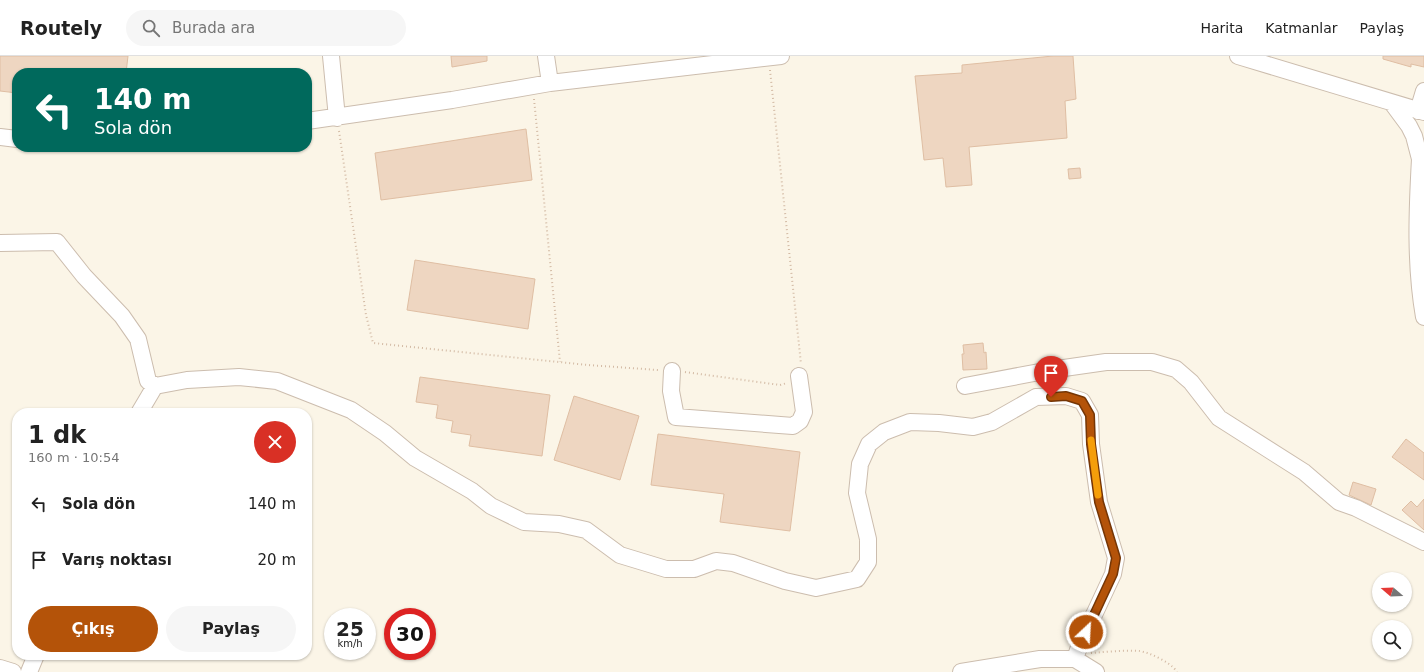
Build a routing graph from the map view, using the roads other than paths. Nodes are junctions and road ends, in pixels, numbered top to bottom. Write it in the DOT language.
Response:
graph roads {
  1 [pos="331,56"];
  2 [pos="546,56"];
  3 [pos="1238,56"];
  4 [pos="773,57"];
  5 [pos="550,83"];
  6 [pos="1424,91"];
  7 [pos="1392,103"];
  8 [pos="1421,111"];
  9 [pos="337,118"];
  10 [pos="312,120"];
  11 [pos="0,138"];
  12 [pos="12,139"];
  13 [pos="1422,156"];
  14 [pos="0,243"];
  15 [pos="1424,317"];
  16 [pos="672,371"];
  17 [pos="799,376"];
  18 [pos="155,386"];
  19 [pos="965,386"];
  20 [pos="142,408"];
  21 [pos="1424,542"];
  22 [pos="1075,659"];
  23 [pos="34,660"];
  24 [pos="0,668"];
  25 [pos="13,672"];
  26 [pos="29,672"];
  27 [pos="961,672"];
  28 [pos="1096,672"];
  1 -- 9 [label="street"];
  2 -- 5 [label="street"];
  3 -- 7 [label="street"];
  4 -- 5 [label="street"];
  5 -- 9 [label="street"];
  6 -- 8 [label="street"];
  7 -- 8 [label="street"];
  7 -- 13 [label="street"];
  9 -- 10 [label="street"];
  11 -- 12 [label="street"];
  13 -- 15 [label="street"];
  14 -- 18 [label="street"];
  16 -- 17 [label="street"];
  18 -- 20 [label="street"];
  18 -- 22 [label="street"];
  19 -- 21 [label="street"];
  22 -- 27 [label="street"];
  22 -- 28 [label="street"];
  23 -- 26 [label="street"];
  24 -- 25 [label="street"];
}
